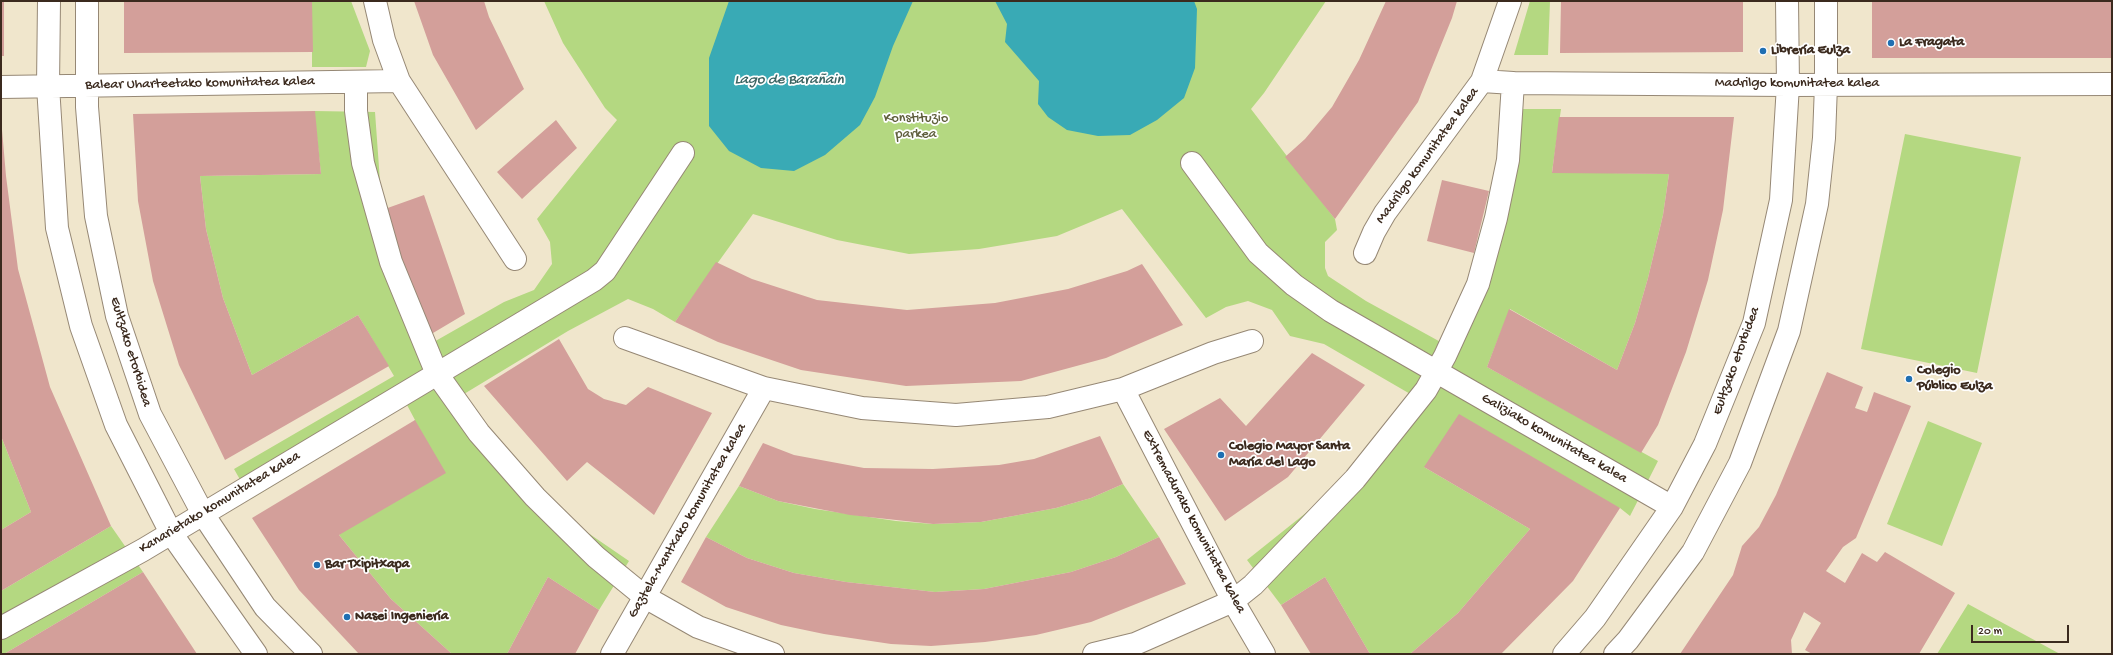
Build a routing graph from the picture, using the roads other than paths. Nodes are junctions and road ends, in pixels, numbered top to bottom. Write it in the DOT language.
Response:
graph roads {
  1 [pos="49,1"];
  2 [pos="87,1"];
  3 [pos="375,1"];
  4 [pos="1510,1"];
  5 [pos="1787,1"];
  6 [pos="1826,1"];
  7 [pos="399,81"];
  8 [pos="1482,81"];
  9 [pos="356,82"];
  10 [pos="1513,83"];
  11 [pos="2112,84"];
  12 [pos="1788,85"];
  13 [pos="1826,85"];
  14 [pos="48,86"];
  15 [pos="86,86"];
  16 [pos="1,87"];
  17 [pos="683,153"];
  18 [pos="1192,163"];
  19 [pos="1365,253"];
  20 [pos="515,260"];
  21 [pos="625,338"];
  22 [pos="1252,342"];
  23 [pos="1437,371"];
  24 [pos="437,374"];
  25 [pos="764,388"];
  26 [pos="1123,388"];
  27 [pos="1672,507"];
  28 [pos="203,514"];
  29 [pos="171,533"];
  30 [pos="645,597"];
  31 [pos="1233,601"];
  32 [pos="1,628"];
  33 [pos="256,654"];
  34 [pos="311,654"];
  35 [pos="612,654"];
  36 [pos="773,654"];
  37 [pos="1094,654"];
  38 [pos="1264,654"];
  39 [pos="1564,654"];
  40 [pos="1615,654"];
  1 -- 14 [label="street"];
  2 -- 15 [label="street, Eultzako etorbidea"];
  3 -- 7 [label="street"];
  4 -- 8 [label="street, Madrilgo komunitatea kalea"];
  5 -- 12 [label="street, Eultzako etorbidea"];
  6 -- 13 [label="street"];
  7 -- 9 [label="street, Balear Uharteetako komunitatea kalea"];
  7 -- 20 [label="street"];
  8 -- 10 [label="street, Madrilgo komunitatea kalea"];
  8 -- 19 [label="street, Madrilgo komunitatea kalea"];
  9 -- 15 [label="street, Balear Uharteetako komunitatea kalea"];
  9 -- 24 [label="street"];
  10 -- 12 [label="street, Madrilgo komunitatea kalea"];
  10 -- 23 [label="street"];
  11 -- 13 [label="street, Madrilgo komunitatea kalea"];
  12 -- 13 [label="street, Madrilgo komunitatea kalea"];
  12 -- 27 [label="street, Eultzako etorbidea"];
  13 -- 40 [label="street"];
  14 -- 15 [label="street, Balear Uharteetako komunitatea kalea"];
  14 -- 16 [label="street, Balear Uharteetako komunitatea kalea"];
  14 -- 29 [label="street"];
  15 -- 28 [label="street, Eultzako etorbidea"];
  17 -- 24 [label="street, Kanarietako komunitatea kalea"];
  18 -- 23 [label="street, Galiziako komunitatea kalea"];
  21 -- 25 [label="street"];
  22 -- 26 [label="street"];
  23 -- 27 [label="street, Galiziako komunitatea kalea"];
  23 -- 31 [label="street"];
  24 -- 28 [label="street, Kanarietako komunitatea kalea"];
  24 -- 30 [label="street"];
  25 -- 26 [label="street"];
  25 -- 30 [label="street, Gaztela-Mantxako komunitatea kalea"];
  26 -- 31 [label="street, Extremadurako komunitatea kalea"];
  27 -- 39 [label="street, Eultzako etorbidea"];
  28 -- 29 [label="street, Kanarietako komunitatea kalea"];
  28 -- 34 [label="street, Eultzako etorbidea"];
  29 -- 32 [label="street, Kanarietako komunitatea kalea"];
  29 -- 33 [label="street"];
  30 -- 35 [label="street, Gaztela-Mantxako komunitatea kalea"];
  30 -- 36 [label="street"];
  31 -- 37 [label="street"];
  31 -- 38 [label="street, Extremadurako komunitatea kalea"];
}
